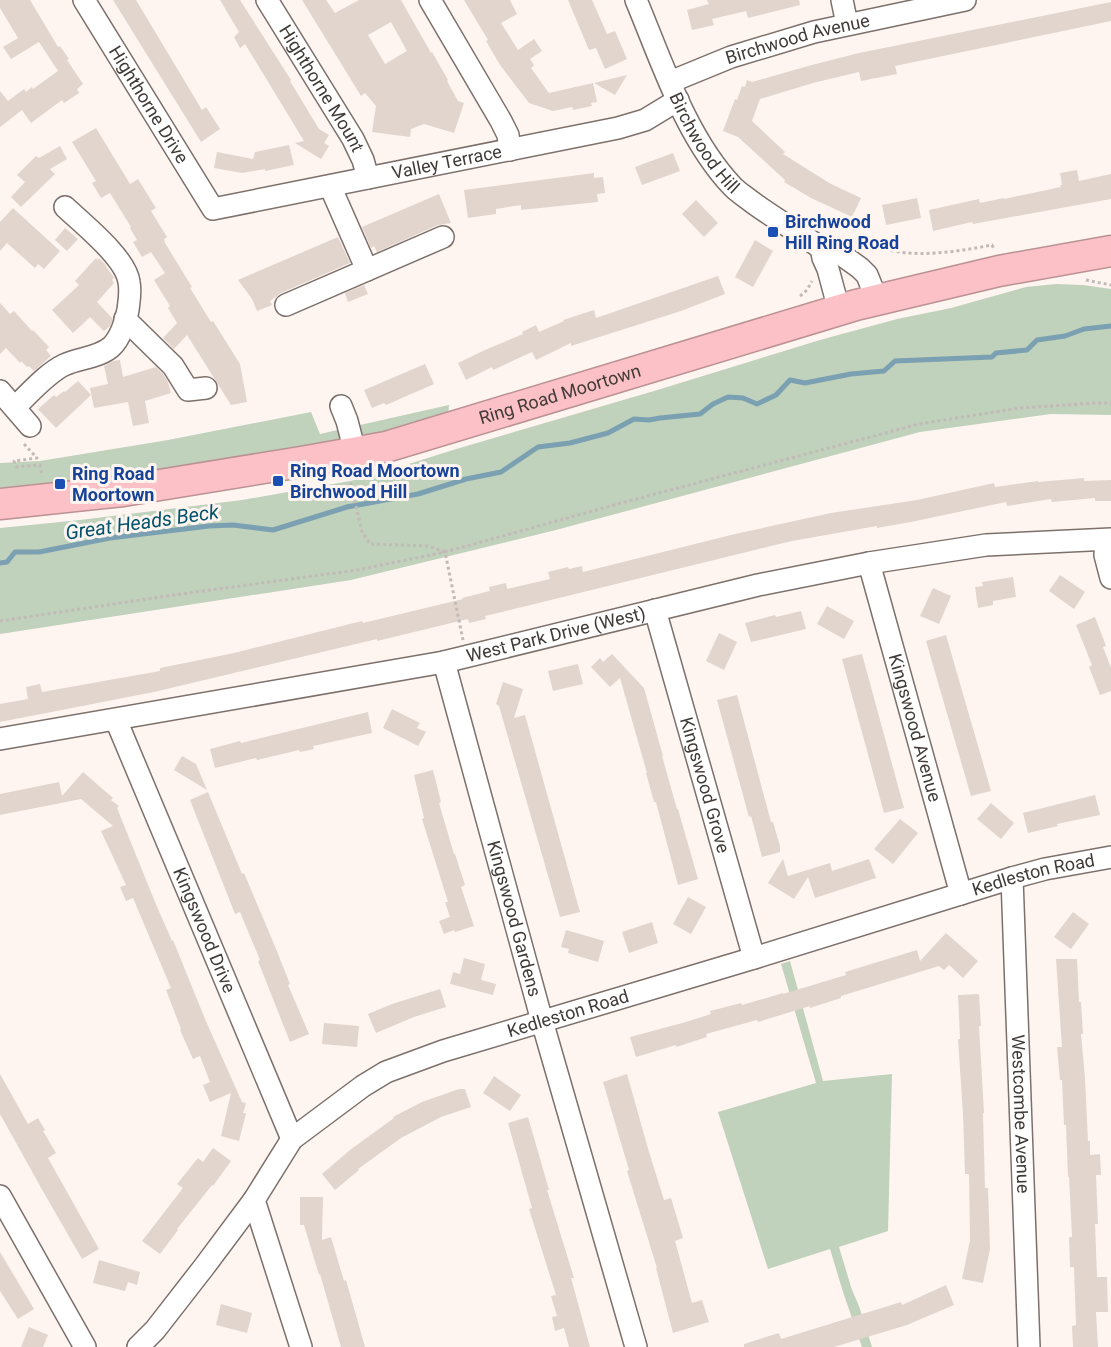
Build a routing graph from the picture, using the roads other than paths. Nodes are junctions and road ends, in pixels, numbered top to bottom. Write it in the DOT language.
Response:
graph roads {
  1 [pos="84,0"];
  2 [pos="267,0"];
  3 [pos="430,0"];
  4 [pos="636,0"];
  5 [pos="842,0"];
  6 [pos="965,0"];
  7 [pos="847,24"];
  8 [pos="674,91"];
  9 [pos="510,150"];
  10 [pos="368,178"];
  11 [pos="330,186"];
  12 [pos="65,207"];
  13 [pos="213,209"];
  14 [pos="443,237"];
  15 [pos="828,249"];
  16 [pos="1111,251"];
  17 [pos="367,270"];
  18 [pos="877,300"];
  19 [pos="286,305"];
  20 [pos="839,310"];
  21 [pos="125,319"];
  22 [pos="206,388"];
  23 [pos="0,391"];
  24 [pos="340,406"];
  25 [pos="15,407"];
  26 [pos="27,434"];
  27 [pos="352,465"];
  28 [pos="0,504"];
  29 [pos="1108,539"];
  30 [pos="869,562"];
  31 [pos="1111,578"];
  32 [pos="656,610"];
  33 [pos="444,662"];
  34 [pos="116,720"];
  35 [pos="0,739"];
  36 [pos="1111,857"];
  37 [pos="1012,878"];
  38 [pos="961,894"];
  39 [pos="754,958"];
  40 [pos="542,1021"];
  41 [pos="292,1139"];
  42 [pos="0,1196"];
  43 [pos="254,1200"];
  44 [pos="85,1347"];
  45 [pos="138,1347"];
  46 [pos="301,1347"];
  47 [pos="636,1347"];
  48 [pos="1029,1347"];
  1 -- 13 [label="street, Highthorne Drive"];
  2 -- 10 [label="street, Highthorne Mount"];
  3 -- 9 [label="street"];
  4 -- 8 [label="street, Birchwood Hill"];
  5 -- 7 [label="street"];
  6 -- 7 [label="street, Birchwood Avenue"];
  7 -- 8 [label="street, Birchwood Avenue"];
  8 -- 9 [label="street, Valley Terrace"];
  8 -- 15 [label="street, Birchwood Hill"];
  9 -- 10 [label="street, Valley Terrace"];
  10 -- 11 [label="street, Valley Terrace"];
  11 -- 13 [label="street, Valley Terrace"];
  11 -- 17 [label="street"];
  12 -- 21 [label="street"];
  14 -- 17 [label="street"];
  15 -- 18 [label="street, Birchwood Hill"];
  15 -- 20 [label="street"];
  16 -- 18 [label="highway, Ring Road Moortown"];
  17 -- 19 [label="street"];
  18 -- 20 [label="highway, Ring Road Moortown"];
  20 -- 27 [label="highway, Ring Road Moortown"];
  21 -- 22 [label="street"];
  21 -- 25 [label="street"];
  23 -- 25 [label="street"];
  24 -- 27 [label="street"];
  25 -- 26 [label="street"];
  27 -- 28 [label="highway, Ring Road Moortown"];
  29 -- 30 [label="street, West Park Drive (West)"];
  29 -- 31 [label="street"];
  30 -- 32 [label="street, West Park Drive (West)"];
  30 -- 38 [label="street, Kingswood Avenue"];
  32 -- 33 [label="street, West Park Drive (West)"];
  32 -- 39 [label="street, Kingswood Grove"];
  33 -- 34 [label="street, West Park Drive (West)"];
  33 -- 40 [label="street, Kingswood Gardens"];
  34 -- 35 [label="street, West Park Drive (West)"];
  34 -- 41 [label="street, Kingswood Drive"];
  36 -- 37 [label="street, Kedleston Road"];
  37 -- 38 [label="street, Kedleston Road"];
  37 -- 48 [label="street, Westcombe Avenue"];
  38 -- 39 [label="street, Kedleston Road"];
  39 -- 40 [label="street, Kedleston Road"];
  40 -- 41 [label="street, Kedleston Road"];
  40 -- 47 [label="street, Kingswood Gardens"];
  41 -- 43 [label="street, Kedleston Road"];
  42 -- 44 [label="street"];
  43 -- 45 [label="street, Kedleston Road"];
  43 -- 46 [label="street"];
}
